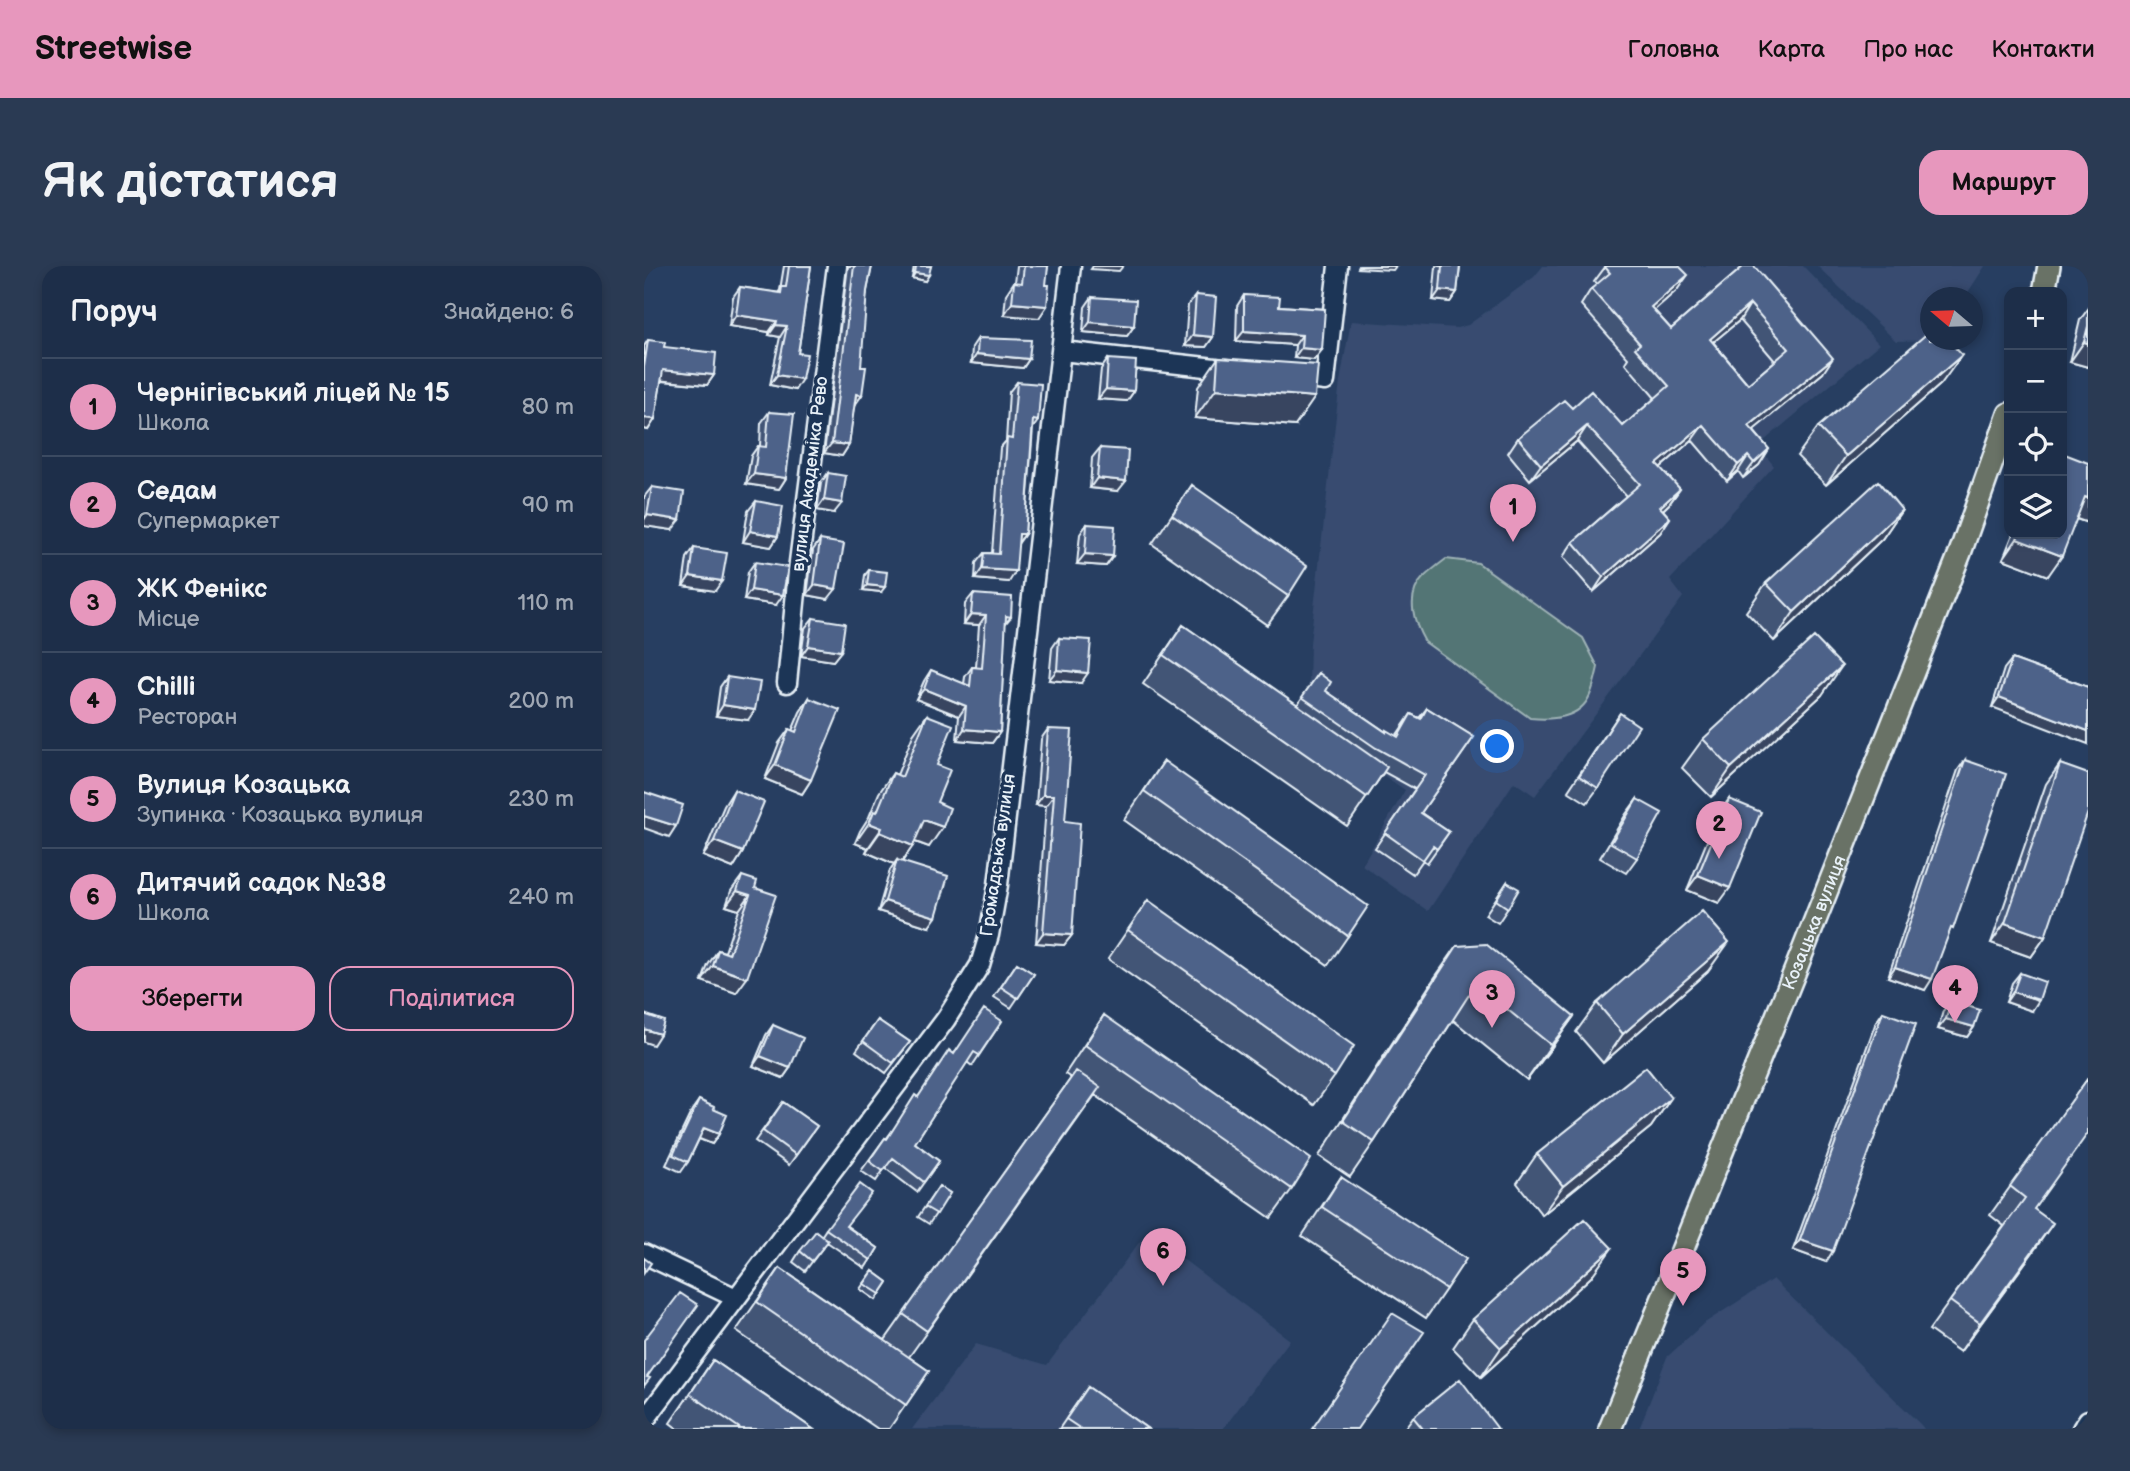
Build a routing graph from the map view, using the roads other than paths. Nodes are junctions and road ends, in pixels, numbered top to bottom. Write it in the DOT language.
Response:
graph roads {
  1 [pos="836,266"];
  2 [pos="1072,266"];
  3 [pos="1338,266"];
  4 [pos="2049,266"];
  5 [pos="2045,287"];
  6 [pos="1062,351"];
  7 [pos="1248,372"];
  8 [pos="1274,375"];
  9 [pos="2004,428"];
  10 [pos="787,683"];
  11 [pos="644,1254"];
  12 [pos="736,1298"];
  13 [pos="2088,1420"];
  14 [pos="644,1421"];
  15 [pos="1610,1429"];
  16 [pos="2082,1429"];
  1 -- 10 [label="street, вулиця Академіка Рево"];
  2 -- 6 [label="street, Громадська вулиця"];
  3 -- 8 [label="street"];
  4 -- 5 [label="main road"];
  6 -- 7 [label="street"];
  6 -- 12 [label="street, Громадська вулиця"];
  9 -- 15 [label="main road, Козацька вулиця"];
  11 -- 12 [label="street"];
  12 -- 14 [label="street, Громадська вулиця"];
  13 -- 16 [label="street"];
}
